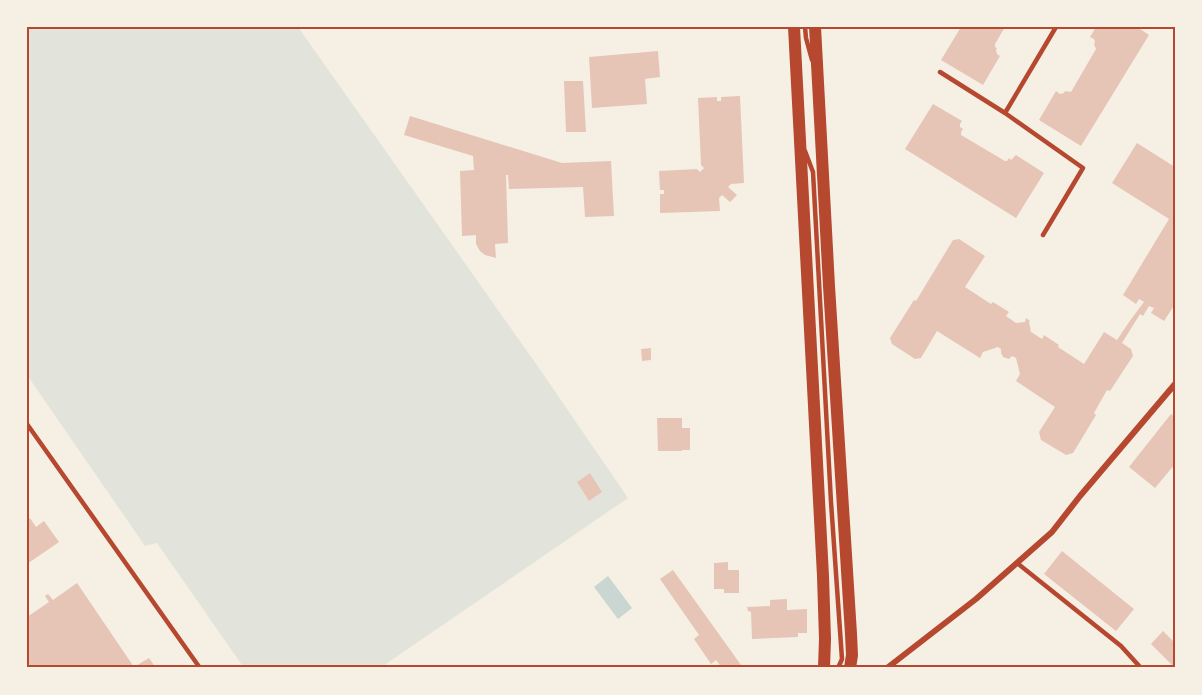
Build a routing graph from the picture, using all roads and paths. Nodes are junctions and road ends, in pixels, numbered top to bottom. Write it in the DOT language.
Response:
graph roads {
  1 [pos="794,27"];
  2 [pos="805,27"];
  3 [pos="815,27"];
  4 [pos="1056,27"];
  5 [pos="940,72"];
  6 [pos="819,86"];
  7 [pos="1005,113"];
  8 [pos="801,140"];
  9 [pos="1043,235"];
  10 [pos="1175,384"];
  11 [pos="27,424"];
  12 [pos="1017,563"];
  13 [pos="200,668"];
  14 [pos="824,668"];
  15 [pos="838,668"];
  16 [pos="850,668"];
  17 [pos="887,668"];
  18 [pos="1141,668"];
  1 -- 8 [label="main road"];
  2 -- 6 [label="lane"];
  3 -- 6 [label="main road"];
  4 -- 7 [label="lane"];
  5 -- 7 [label="lane"];
  6 -- 16 [label="main road"];
  7 -- 9 [label="lane"];
  8 -- 14 [label="main road"];
  8 -- 15 [label="lane"];
  10 -- 12 [label="street"];
  11 -- 13 [label="lane"];
  12 -- 17 [label="street"];
  12 -- 18 [label="lane"];
}
